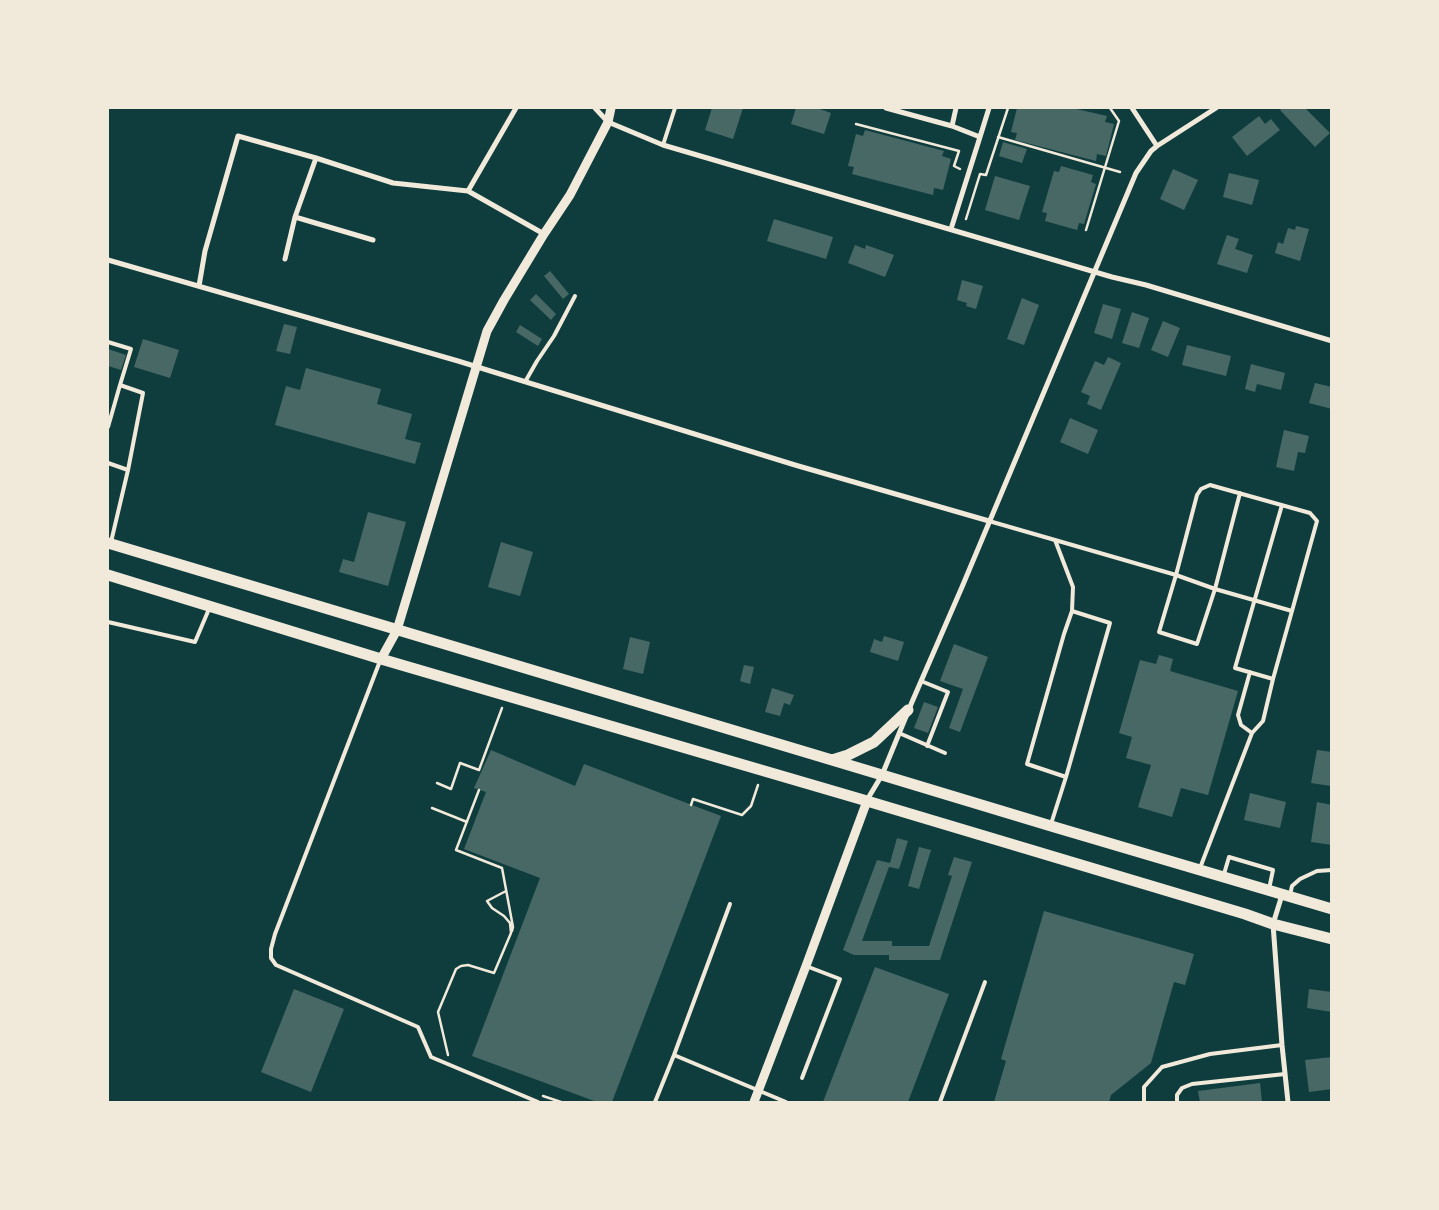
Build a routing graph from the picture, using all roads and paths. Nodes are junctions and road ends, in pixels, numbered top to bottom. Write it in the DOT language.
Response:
graph roads {
  1 [pos="516,108"];
  2 [pos="595,108"];
  3 [pos="610,108"];
  4 [pos="675,108"];
  5 [pos="886,108"];
  6 [pos="956,108"];
  7 [pos="989,108"];
  8 [pos="1008,108"];
  9 [pos="1110,108"];
  10 [pos="1132,108"];
  11 [pos="1216,108"];
  12 [pos="608,122"];
  13 [pos="856,124"];
  14 [pos="952,126"];
  15 [pos="980,137"];
  16 [pos="998,137"];
  17 [pos="663,145"];
  18 [pos="1157,146"];
  19 [pos="316,158"];
  20 [pos="1106,168"];
  21 [pos="1120,172"];
  22 [pos="958,177"];
  23 [pos="468,191"];
  24 [pos="295,217"];
  25 [pos="966,219"];
  26 [pos="951,229"];
  27 [pos="1086,230"];
  28 [pos="544,234"];
  29 [pos="373,240"];
  30 [pos="285,259"];
  31 [pos="108,260"];
  32 [pos="1094,271"];
  33 [pos="199,286"];
  34 [pos="575,296"];
  35 [pos="1332,341"];
  36 [pos="108,342"];
  37 [pos="476,367"];
  38 [pos="526,382"];
  39 [pos="120,385"];
  40 [pos="108,427"];
  41 [pos="108,463"];
  42 [pos="128,470"];
  43 [pos="1240,494"];
  44 [pos="1282,505"];
  45 [pos="989,521"];
  46 [pos="1055,540"];
  47 [pos="109,544"];
  48 [pos="108,575"];
  49 [pos="1176,575"];
  50 [pos="1215,588"];
  51 [pos="1254,600"];
  52 [pos="209,607"];
  53 [pos="1072,611"];
  54 [pos="1292,611"];
  55 [pos="108,622"];
  56 [pos="397,630"];
  57 [pos="381,659"];
  58 [pos="1250,672"];
  59 [pos="1273,679"];
  60 [pos="921,681"];
  61 [pos="502,708"];
  62 [pos="908,710"];
  63 [pos="1252,732"];
  64 [pos="899,733"];
  65 [pos="927,746"];
  66 [pos="945,753"];
  67 [pos="832,760"];
  68 [pos="882,774"];
  69 [pos="1066,777"];
  70 [pos="437,783"];
  71 [pos="758,784"];
  72 [pos="479,790"];
  73 [pos="867,801"];
  74 [pos="691,805"];
  75 [pos="432,808"];
  76 [pos="467,822"];
  77 [pos="1051,826"];
  78 [pos="1199,870"];
  79 [pos="1332,870"];
  80 [pos="1223,877"];
  81 [pos="506,891"];
  82 [pos="1269,891"];
  83 [pos="1286,896"];
  84 [pos="730,904"];
  85 [pos="1332,909"];
  86 [pos="1273,924"];
  87 [pos="511,934"];
  88 [pos="1332,939"];
  89 [pos="806,966"];
  90 [pos="985,982"];
  91 [pos="1282,1045"];
  92 [pos="674,1055"];
  93 [pos="449,1059"];
  94 [pos="1285,1074"];
  95 [pos="802,1078"];
  96 [pos="758,1092"];
  97 [pos="542,1095"];
  98 [pos="538,1102"];
  99 [pos="561,1102"];
  100 [pos="655,1102"];
  101 [pos="754,1102"];
  102 [pos="786,1102"];
  103 [pos="940,1102"];
  104 [pos="1144,1102"];
  105 [pos="1177,1102"];
  106 [pos="1288,1102"];
  1 -- 23 [label="street"];
  2 -- 12 [label="street"];
  3 -- 12 [label="street"];
  4 -- 17 [label="lane"];
  5 -- 14 [label="street"];
  6 -- 14 [label="street"];
  7 -- 15 [label="street"];
  8 -- 16 [label="path"];
  9 -- 20 [label="path"];
  10 -- 18 [label="street"];
  11 -- 18 [label="street"];
  12 -- 17 [label="street"];
  12 -- 28 [label="street"];
  13 -- 22 [label="path"];
  14 -- 15 [label="street"];
  15 -- 26 [label="street"];
  16 -- 20 [label="path"];
  16 -- 25 [label="path"];
  17 -- 26 [label="street"];
  18 -- 32 [label="street"];
  19 -- 23 [label="street"];
  19 -- 24 [label="street"];
  19 -- 33 [label="street"];
  20 -- 21 [label="path"];
  20 -- 27 [label="path"];
  23 -- 28 [label="street"];
  24 -- 29 [label="street"];
  24 -- 30 [label="street"];
  26 -- 32 [label="street"];
  28 -- 37 [label="street"];
  31 -- 33 [label="street"];
  32 -- 35 [label="street"];
  32 -- 45 [label="street"];
  33 -- 37 [label="street"];
  34 -- 38 [label="lane"];
  36 -- 39 [label="lane"];
  37 -- 38 [label="street"];
  37 -- 56 [label="street"];
  38 -- 45 [label="street"];
  39 -- 40 [label="lane"];
  39 -- 42 [label="lane"];
  41 -- 42 [label="lane"];
  42 -- 47 [label="lane"];
  43 -- 44 [label="lane"];
  43 -- 49 [label="lane"];
  43 -- 50 [label="lane"];
  44 -- 51 [label="lane"];
  44 -- 54 [label="lane"];
  45 -- 46 [label="lane"];
  45 -- 60 [label="street"];
  46 -- 49 [label="lane"];
  46 -- 53 [label="lane"];
  47 -- 56 [label="main road"];
  48 -- 52 [label="main road"];
  49 -- 50 [label="lane"];
  49 -- 50 [label="lane"];
  50 -- 51 [label="lane"];
  51 -- 54 [label="lane"];
  51 -- 58 [label="lane"];
  52 -- 55 [label="lane"];
  52 -- 57 [label="main road"];
  53 -- 69 [label="lane"];
  53 -- 69 [label="lane"];
  54 -- 59 [label="lane"];
  56 -- 57 [label="street"];
  56 -- 67 [label="main road"];
  57 -- 73 [label="main road"];
  57 -- 98 [label="lane"];
  58 -- 59 [label="lane"];
  58 -- 63 [label="lane"];
  59 -- 63 [label="lane"];
  60 -- 62 [label="street"];
  60 -- 65 [label="lane"];
  61 -- 70 [label="path"];
  62 -- 64 [label="street"];
  62 -- 67 [label="main road"];
  63 -- 78 [label="lane"];
  64 -- 65 [label="lane"];
  64 -- 68 [label="street"];
  65 -- 66 [label="lane"];
  67 -- 68 [label="main road"];
  68 -- 73 [label="street"];
  68 -- 77 [label="main road"];
  69 -- 77 [label="lane"];
  71 -- 74 [label="path"];
  72 -- 76 [label="path"];
  73 -- 86 [label="main road"];
  73 -- 89 [label="street"];
  75 -- 76 [label="path"];
  76 -- 81 [label="path"];
  77 -- 78 [label="main road"];
  78 -- 80 [label="main road"];
  79 -- 83 [label="lane"];
  80 -- 82 [label="main road"];
  80 -- 82 [label="lane"];
  81 -- 87 [label="path"];
  81 -- 87 [label="path"];
  82 -- 83 [label="main road"];
  83 -- 85 [label="main road"];
  83 -- 86 [label="street"];
  84 -- 92 [label="lane"];
  86 -- 88 [label="main road"];
  86 -- 91 [label="street"];
  87 -- 93 [label="path"];
  89 -- 95 [label="lane"];
  89 -- 96 [label="street"];
  90 -- 103 [label="lane"];
  91 -- 94 [label="street"];
  91 -- 104 [label="lane"];
  92 -- 96 [label="lane"];
  92 -- 100 [label="lane"];
  94 -- 105 [label="lane"];
  94 -- 106 [label="street"];
  96 -- 101 [label="street"];
  96 -- 102 [label="lane"];
  97 -- 99 [label="path"];
}
